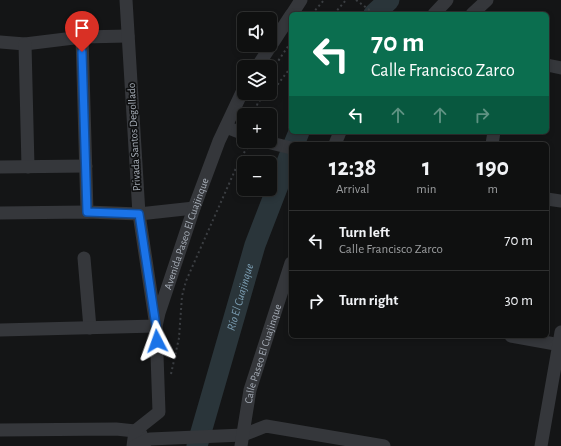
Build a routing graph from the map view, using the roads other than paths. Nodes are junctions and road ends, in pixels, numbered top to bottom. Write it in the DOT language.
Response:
graph roads {
  1 [pos="126,0"];
  2 [pos="301,0"];
  3 [pos="447,0"];
  4 [pos="486,0"];
  5 [pos="293,12"];
  6 [pos="436,12"];
  7 [pos="474,12"];
  8 [pos="289,18"];
  9 [pos="128,36"];
  10 [pos="82,37"];
  11 [pos="0,42"];
  12 [pos="25,44"];
  13 [pos="262,60"];
  14 [pos="549,65"];
  15 [pos="561,68"];
  16 [pos="238,100"];
  17 [pos="226,127"];
  18 [pos="237,131"];
  19 [pos="277,144"];
  20 [pos="289,148"];
  21 [pos="86,166"];
  22 [pos="0,167"];
  23 [pos="28,167"];
  24 [pos="549,198"];
  25 [pos="561,201"];
  26 [pos="194,208"];
  27 [pos="87,212"];
  28 [pos="0,213"];
  29 [pos="139,214"];
  30 [pos="84,258"];
  31 [pos="289,275"];
  32 [pos="286,294"];
  33 [pos="156,326"];
  34 [pos="90,328"];
  35 [pos="0,330"];
  36 [pos="561,332"];
  37 [pos="521,338"];
  38 [pos="560,345"];
  39 [pos="0,430"];
  40 [pos="135,431"];
  41 [pos="150,439"];
  42 [pos="238,439"];
  43 [pos="134,446"];
  44 [pos="384,446"];
  45 [pos="541,446"];
  1 -- 9 [label="street, Privada Santos Degollado"];
  2 -- 5 [label="street"];
  3 -- 6 [label="street"];
  4 -- 7 [label="street"];
  8 -- 13 [label="street"];
  9 -- 10 [label="street"];
  9 -- 29 [label="street, Privada Santos Degollado"];
  10 -- 12 [label="street"];
  10 -- 21 [label="street"];
  11 -- 12 [label="street"];
  12 -- 23 [label="street"];
  14 -- 15 [label="street"];
  16 -- 17 [label="street, Avenida Paseo El Cuajinque"];
  17 -- 18 [label="street"];
  17 -- 26 [label="street, Avenida Paseo El Cuajinque"];
  19 -- 20 [label="street"];
  21 -- 23 [label="street"];
  21 -- 27 [label="street"];
  22 -- 23 [label="street"];
  24 -- 25 [label="street"];
  26 -- 29 [label="street"];
  26 -- 33 [label="street, Avenida Paseo El Cuajinque"];
  27 -- 28 [label="street"];
  27 -- 29 [label="street"];
  29 -- 33 [label="street, Privada Santos Degollado"];
  30 -- 34 [label="street"];
  31 -- 32 [label="street, Calle Paseo El Cuajinque"];
  32 -- 42 [label="street, Calle Paseo El Cuajinque"];
  33 -- 34 [label="street"];
  33 -- 40 [label="street, Avenida Paseo El Cuajinque"];
  34 -- 35 [label="street"];
  36 -- 38 [label="street"];
  37 -- 38 [label="street"];
  38 -- 45 [label="street"];
  39 -- 40 [label="street"];
  40 -- 41 [label="street"];
  40 -- 43 [label="street"];
  41 -- 42 [label="street"];
  41 -- 43 [label="street"];
  42 -- 44 [label="street"];
}
